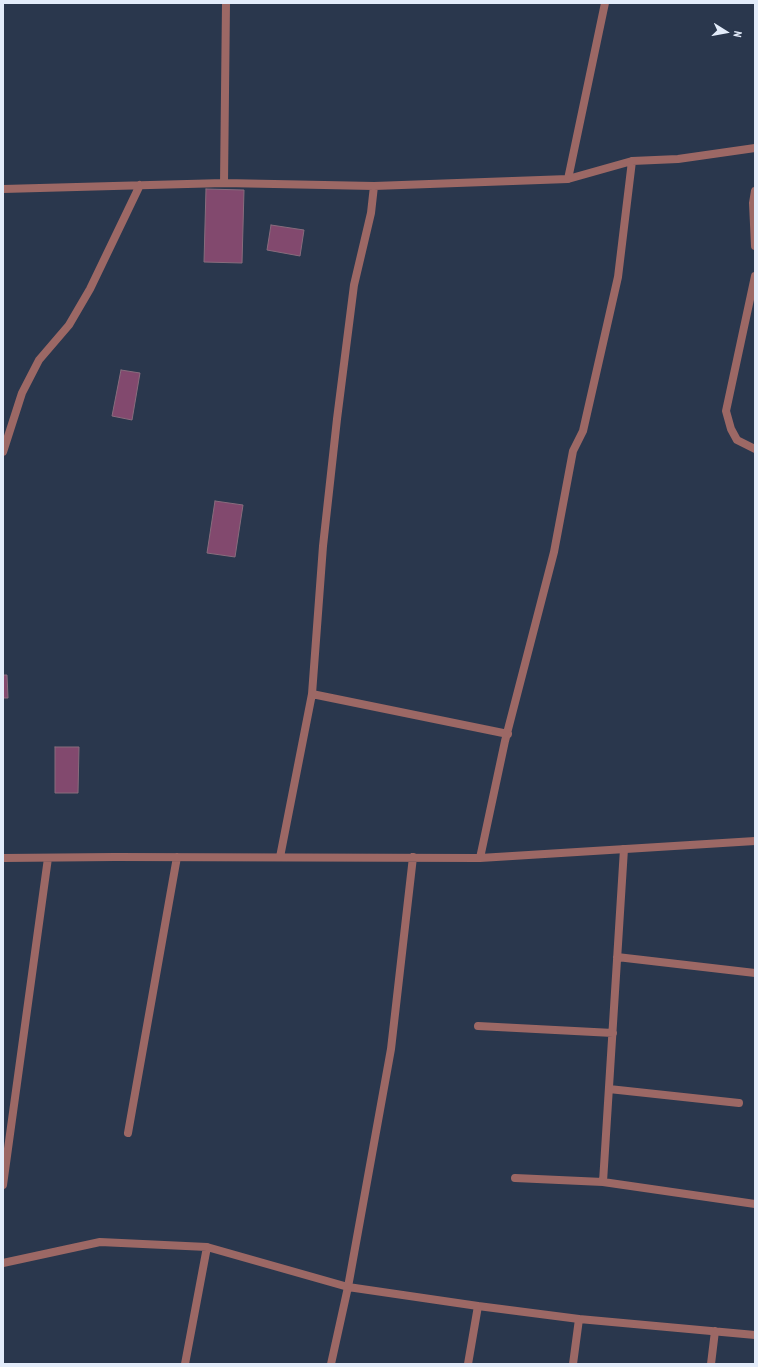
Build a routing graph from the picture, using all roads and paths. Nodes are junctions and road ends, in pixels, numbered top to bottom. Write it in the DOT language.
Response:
graph roads {
  1 [pos="226,3"];
  2 [pos="605,3"];
  3 [pos="755,148"];
  4 [pos="632,161"];
  5 [pos="568,179"];
  6 [pos="224,183"];
  7 [pos="140,185"];
  8 [pos="374,186"];
  9 [pos="3,189"];
  10 [pos="755,191"];
  11 [pos="755,246"];
  12 [pos="755,276"];
  13 [pos="755,449"];
  14 [pos="3,452"];
  15 [pos="312,694"];
  16 [pos="508,734"];
  17 [pos="755,841"];
  18 [pos="624,849"];
  19 [pos="177,857"];
  20 [pos="280,857"];
  21 [pos="3,858"];
  22 [pos="48,858"];
  23 [pos="413,858"];
  24 [pos="480,858"];
  25 [pos="617,957"];
  26 [pos="755,972"];
  27 [pos="478,1026"];
  28 [pos="613,1033"];
  29 [pos="609,1089"];
  30 [pos="739,1103"];
  31 [pos="128,1133"];
  32 [pos="515,1178"];
  33 [pos="603,1182"];
  34 [pos="3,1185"];
  35 [pos="755,1204"];
  36 [pos="207,1247"];
  37 [pos="3,1263"];
  38 [pos="348,1287"];
  39 [pos="478,1306"];
  40 [pos="579,1319"];
  41 [pos="715,1331"];
  42 [pos="755,1335"];
  43 [pos="185,1364"];
  44 [pos="331,1364"];
  45 [pos="468,1364"];
  46 [pos="572,1364"];
  47 [pos="711,1364"];
  1 -- 6 [label="street"];
  2 -- 5 [label="street"];
  3 -- 4 [label="street"];
  4 -- 5 [label="street"];
  4 -- 16 [label="street"];
  5 -- 8 [label="street"];
  6 -- 7 [label="street"];
  6 -- 8 [label="street"];
  7 -- 9 [label="street"];
  7 -- 14 [label="street"];
  8 -- 15 [label="street"];
  10 -- 11 [label="street"];
  12 -- 13 [label="street"];
  15 -- 16 [label="street"];
  15 -- 20 [label="street"];
  16 -- 24 [label="street"];
  17 -- 18 [label="street"];
  18 -- 24 [label="street"];
  18 -- 25 [label="street"];
  19 -- 20 [label="street"];
  19 -- 22 [label="street"];
  19 -- 31 [label="street"];
  20 -- 23 [label="street"];
  21 -- 22 [label="street"];
  22 -- 34 [label="street"];
  23 -- 24 [label="street"];
  23 -- 38 [label="street"];
  25 -- 26 [label="street"];
  25 -- 28 [label="street"];
  27 -- 28 [label="street"];
  28 -- 29 [label="street"];
  29 -- 30 [label="street"];
  29 -- 33 [label="street"];
  32 -- 33 [label="street"];
  33 -- 35 [label="street"];
  36 -- 37 [label="street"];
  36 -- 38 [label="street"];
  36 -- 43 [label="street"];
  38 -- 39 [label="street"];
  38 -- 44 [label="street"];
  39 -- 40 [label="street"];
  39 -- 45 [label="street"];
  40 -- 41 [label="street"];
  40 -- 46 [label="street"];
  41 -- 42 [label="street"];
  41 -- 47 [label="street"];
}
